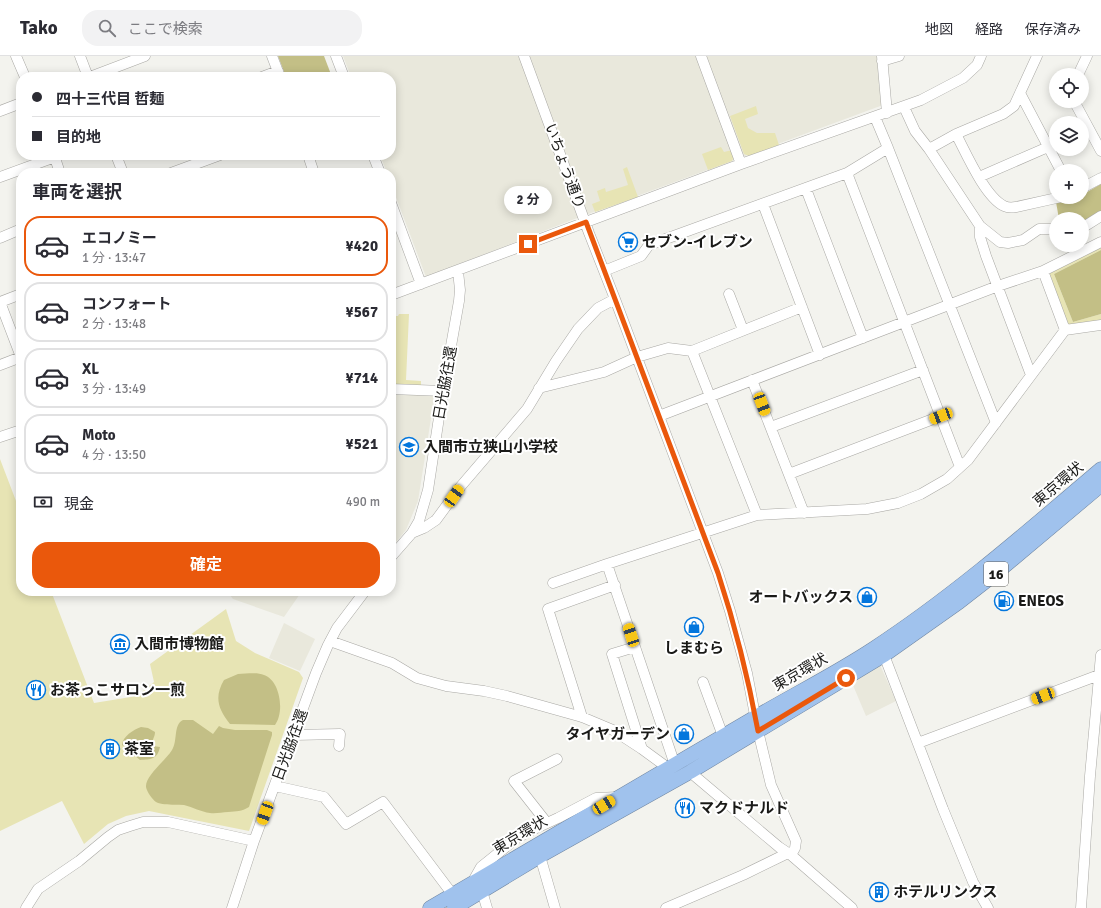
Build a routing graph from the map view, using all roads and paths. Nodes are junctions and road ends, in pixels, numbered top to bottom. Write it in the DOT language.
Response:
graph roads {
  1 [pos="16,56"];
  2 [pos="80,56"];
  3 [pos="145,56"];
  4 [pos="272,56"];
  5 [pos="336,56"];
  6 [pos="524,56"];
  7 [pos="702,56"];
  8 [pos="899,56"];
  9 [pos="981,56"];
  10 [pos="1037,56"];
  11 [pos="1087,56"];
  12 [pos="882,59"];
  13 [pos="1081,68"];
  14 [pos="23,72"];
  15 [pos="87,72"];
  16 [pos="102,72"];
  17 [pos="278,72"];
  18 [pos="342,72"];
  19 [pos="1020,94"];
  20 [pos="16,105"];
  21 [pos="904,107"];
  22 [pos="1078,108"];
  23 [pos="0,111"];
  24 [pos="887,113"];
  25 [pos="875,117"];
  26 [pos="956,134"];
  27 [pos="1048,147"];
  28 [pos="888,148"];
  29 [pos="929,149"];
  30 [pos="1101,151"];
  31 [pos="44,160"];
  32 [pos="206,160"];
  33 [pos="741,164"];
  34 [pos="1057,164"];
  35 [pos="23,168"];
  36 [pos="185,168"];
  37 [pos="16,171"];
  38 [pos="847,173"];
  39 [pos="0,177"];
  40 [pos="979,177"];
  41 [pos="1101,178"];
  42 [pos="1089,184"];
  43 [pos="806,189"];
  44 [pos="1049,200"];
  45 [pos="763,204"];
  46 [pos="1101,216"];
  47 [pos="396,222"];
  48 [pos="586,222"];
  49 [pos="1089,224"];
  50 [pos="980,226"];
  51 [pos="1049,229"];
  52 [pos="16,231"];
  53 [pos="0,238"];
  54 [pos="1101,242"];
  55 [pos="458,271"];
  56 [pos="604,271"];
  57 [pos="1043,271"];
  58 [pos="421,284"];
  59 [pos="998,286"];
  60 [pos="396,293"];
  61 [pos="729,294"];
  62 [pos="16,296"];
  63 [pos="615,300"];
  64 [pos="0,302"];
  65 [pos="950,305"];
  66 [pos="802,307"];
  67 [pos="905,322"];
  68 [pos="1101,326"];
  69 [pos="743,330"];
  70 [pos="1065,330"];
  71 [pos="863,338"];
  72 [pos="16,344"];
  73 [pos="692,351"];
  74 [pos="820,355"];
  75 [pos="637,357"];
  76 [pos="16,359"];
  77 [pos="0,365"];
  78 [pos="923,370"];
  79 [pos="1031,375"];
  80 [pos="752,380"];
  81 [pos="539,388"];
  82 [pos="396,389"];
  83 [pos="443,391"];
  84 [pos="710,396"];
  85 [pos="659,416"];
  86 [pos="941,416"];
  87 [pos="996,423"];
  88 [pos="771,427"];
  89 [pos="16,432"];
  90 [pos="0,437"];
  91 [pos="960,467"];
  92 [pos="1101,469"];
  93 [pos="789,474"];
  94 [pos="1101,485"];
  95 [pos="804,513"];
  96 [pos="757,515"];
  97 [pos="703,532"];
  98 [pos="412,533"];
  99 [pos="396,551"];
  100 [pos="607,564"];
  101 [pos="553,583"];
  102 [pos="614,585"];
  103 [pos="361,596"];
  104 [pos="330,641"];
  105 [pos="635,647"];
  106 [pos="884,655"];
  107 [pos="1101,660"];
  108 [pos="1099,675"];
  109 [pos="704,682"];
  110 [pos="582,717"];
  111 [pos="756,717"];
  112 [pos="758,731"];
  113 [pos="294,735"];
  114 [pos="723,736"];
  115 [pos="918,743"];
  116 [pos="339,746"];
  117 [pos="642,749"];
  118 [pos="557,759"];
  119 [pos="672,766"];
  120 [pos="690,772"];
  121 [pos="275,786"];
  122 [pos="618,797"];
  123 [pos="547,823"];
  124 [pos="254,841"];
  125 [pos="790,854"];
  126 [pos="540,856"];
  127 [pos="477,887"];
  128 [pos="453,901"];
  129 [pos="26,908"];
  130 [pos="232,908"];
  131 [pos="430,908"];
  132 [pos="487,908"];
  133 [pos="555,908"];
  134 [pos="666,908"];
  135 [pos="852,908"];
  136 [pos="988,908"];
  137 [pos="1081,908"];
  1 -- 14 [label="street"];
  2 -- 15 [label="street"];
  3 -- 16 [label="street"];
  4 -- 17 [label="street"];
  5 -- 18 [label="street"];
  6 -- 48 [label="street, いちょう通り"];
  7 -- 33 [label="street"];
  8 -- 12 [label="street"];
  9 -- 21 [label="street"];
  10 -- 19 [label="street"];
  11 -- 13 [label="street"];
  12 -- 24 [label="street"];
  19 -- 26 [label="street"];
  19 -- 27 [label="street"];
  20 -- 23 [label="street"];
  21 -- 24 [label="street"];
  21 -- 29 [label="street"];
  22 -- 30 [label="street"];
  24 -- 25 [label="street"];
  25 -- 28 [label="street"];
  25 -- 33 [label="street"];
  26 -- 29 [label="street"];
  26 -- 40 [label="street"];
  27 -- 34 [label="street"];
  27 -- 40 [label="street"];
  28 -- 38 [label="street"];
  28 -- 65 [label="street"];
  29 -- 50 [label="street"];
  31 -- 35 [label="street"];
  32 -- 36 [label="street"];
  33 -- 48 [label="street"];
  37 -- 39 [label="street"];
  38 -- 43 [label="street"];
  38 -- 67 [label="street"];
  40 -- 44 [label="street"];
  41 -- 42 [label="street"];
  43 -- 45 [label="street"];
  43 -- 71 [label="street"];
  45 -- 56 [label="street"];
  45 -- 66 [label="street"];
  46 -- 49 [label="street"];
  47 -- 58 [label="street"];
  48 -- 55 [label="street"];
  48 -- 56 [label="street, いちょう通り"];
  50 -- 51 [label="street"];
  50 -- 59 [label="street"];
  52 -- 53 [label="street"];
  54 -- 57 [label="street"];
  55 -- 58 [label="street"];
  55 -- 83 [label="street, 日光脇往還"];
  56 -- 63 [label="street, いちょう通り"];
  57 -- 59 [label="street"];
  57 -- 70 [label="street"];
  58 -- 60 [label="street"];
  59 -- 65 [label="street"];
  59 -- 79 [label="street"];
  61 -- 69 [label="street"];
  62 -- 64 [label="street"];
  63 -- 75 [label="street, いちょう通り"];
  63 -- 81 [label="street"];
  64 -- 72 [label="street"];
  65 -- 67 [label="street"];
  65 -- 87 [label="street"];
  66 -- 69 [label="street"];
  66 -- 74 [label="street"];
  67 -- 71 [label="street"];
  67 -- 78 [label="street"];
  68 -- 70 [label="street"];
  69 -- 73 [label="street"];
  70 -- 79 [label="street"];
  71 -- 74 [label="street"];
  73 -- 75 [label="street"];
  73 -- 84 [label="street"];
  74 -- 80 [label="street"];
  75 -- 81 [label="street"];
  75 -- 85 [label="street, いちょう通り"];
  76 -- 77 [label="street"];
  78 -- 86 [label="street"];
  78 -- 88 [label="street"];
  79 -- 87 [label="street"];
  80 -- 84 [label="street"];
  80 -- 88 [label="street"];
  81 -- 98 [label="street"];
  82 -- 83 [label="street"];
  83 -- 98 [label="street, 日光脇往還"];
  84 -- 85 [label="street"];
  84 -- 96 [label="street"];
  85 -- 97 [label="street, いちょう通り"];
  86 -- 91 [label="street"];
  86 -- 93 [label="street"];
  87 -- 91 [label="street"];
  88 -- 93 [label="street"];
  89 -- 90 [label="street"];
  91 -- 95 [label="street"];
  92 -- 111 [label="highway, 東京環状 / 16"];
  93 -- 95 [label="street"];
  94 -- 106 [label="highway, 東京環状 / 16"];
  95 -- 96 [label="street"];
  96 -- 97 [label="street"];
  97 -- 100 [label="street"];
  97 -- 111 [label="street, いちょう通り"];
  98 -- 99 [label="street, 日光脇往還"];
  100 -- 101 [label="street"];
  100 -- 102 [label="street"];
  102 -- 105 [label="street"];
  102 -- 110 [label="street"];
  103 -- 104 [label="street, 日光脇往還"];
  104 -- 110 [label="street"];
  104 -- 113 [label="street, 日光脇往還"];
  105 -- 117 [label="street"];
  105 -- 119 [label="street"];
  106 -- 112 [label="highway, 東京環状 / 16"];
  106 -- 115 [label="street"];
  107 -- 108 [label="street"];
  108 -- 115 [label="street"];
  108 -- 137 [label="street"];
  109 -- 114 [label="street"];
  110 -- 117 [label="street"];
  111 -- 112 [label="street, いちょう通り"];
  111 -- 114 [label="highway, 東京環状 / 16"];
  112 -- 120 [label="highway, 東京環状 / 16"];
  112 -- 125 [label="street, いちょう通り"];
  113 -- 116 [label="street"];
  113 -- 121 [label="street, 日光脇往還"];
  114 -- 119 [label="highway, 東京環状 / 16"];
  115 -- 136 [label="street"];
  117 -- 119 [label="street"];
  118 -- 123 [label="street"];
  119 -- 122 [label="highway, 東京環状 / 16"];
  120 -- 125 [label="street"];
  120 -- 126 [label="highway, 東京環状 / 16"];
  121 -- 124 [label="street, 日光脇往還"];
  121 -- 128 [label="street"];
  122 -- 123 [label="street"];
  122 -- 127 [label="highway, 東京環状 / 16"];
  123 -- 127 [label="street"];
  124 -- 129 [label="street"];
  124 -- 130 [label="street, 日光脇往還"];
  125 -- 134 [label="street"];
  125 -- 135 [label="street"];
  126 -- 127 [label="highway, 東京環状 / 16"];
  126 -- 133 [label="street"];
  127 -- 128 [label="highway, 東京環状 / 16"];
  127 -- 132 [label="street"];
  128 -- 131 [label="highway, 東京環状 / 16"];
}
